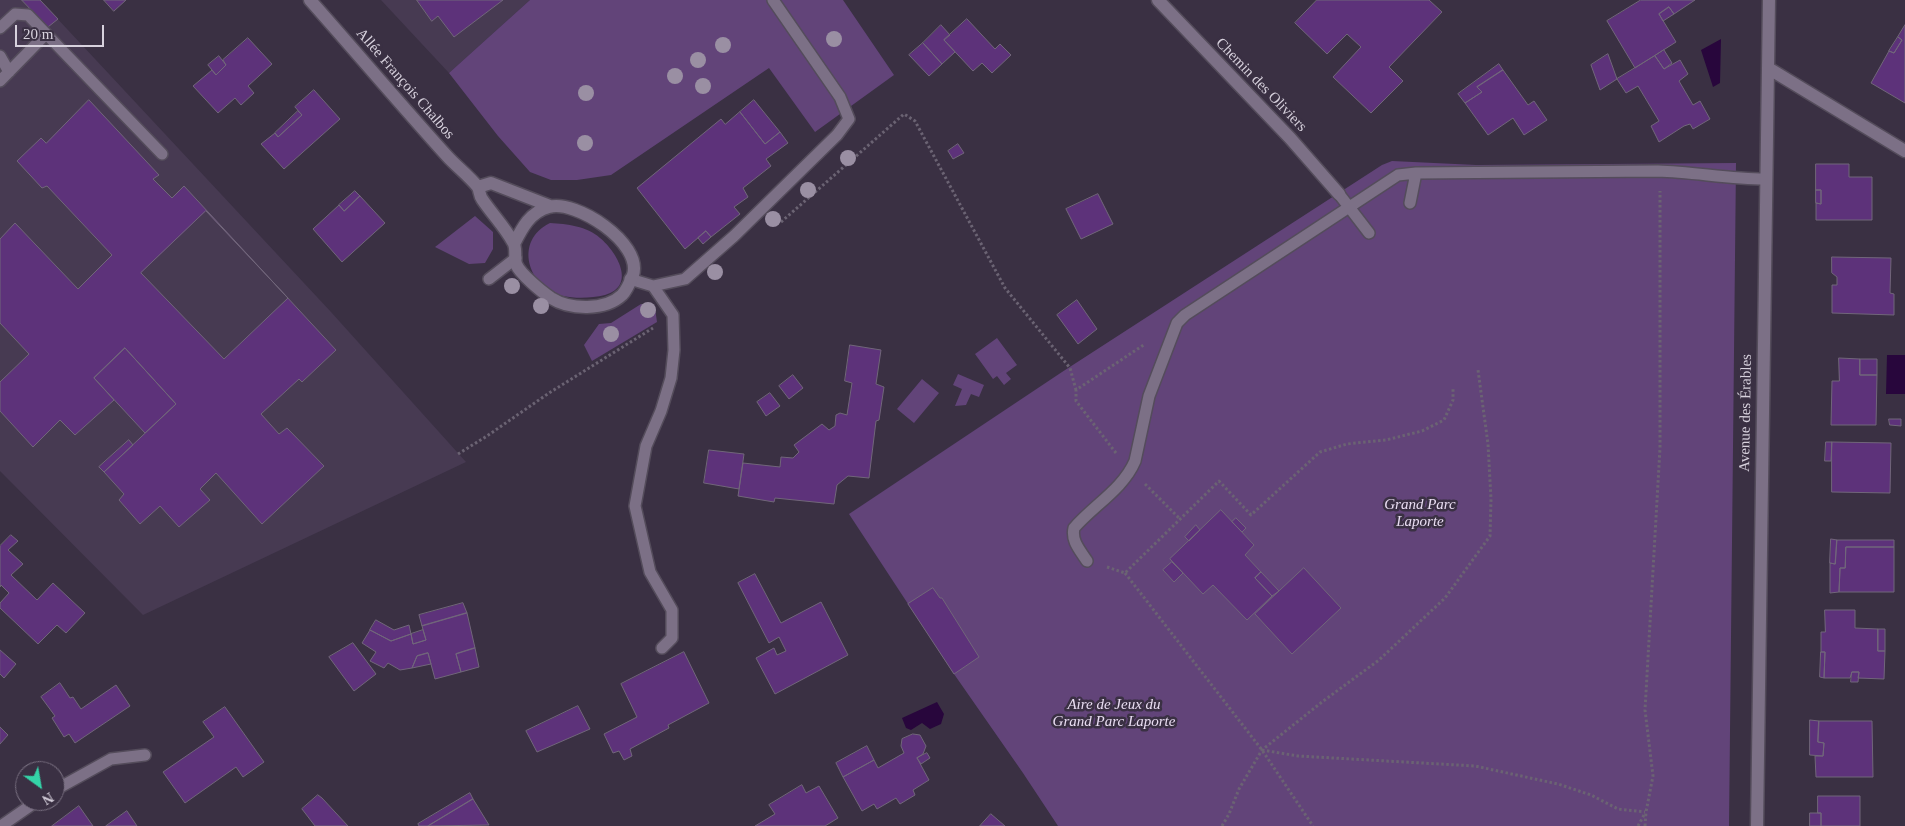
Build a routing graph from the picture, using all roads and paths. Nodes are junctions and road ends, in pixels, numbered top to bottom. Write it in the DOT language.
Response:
graph roads {
  1 [pos="310,0"];
  2 [pos="773,0"];
  3 [pos="1158,0"];
  4 [pos="1769,0"];
  5 [pos="0,28"];
  6 [pos="46,34"];
  7 [pos="0,56"];
  8 [pos="1768,68"];
  9 [pos="9,72"];
  10 [pos="0,81"];
  11 [pos="1905,152"];
  12 [pos="162,154"];
  13 [pos="1658,171"];
  14 [pos="1416,173"];
  15 [pos="1765,179"];
  16 [pos="478,187"];
  17 [pos="1339,194"];
  18 [pos="1410,203"];
  19 [pos="550,206"];
  20 [pos="1350,206"];
  21 [pos="780,223"];
  22 [pos="1369,233"];
  23 [pos="514,244"];
  24 [pos="516,258"];
  25 [pos="489,279"];
  26 [pos="630,279"];
  27 [pos="653,286"];
  28 [pos="673,315"];
  29 [pos="1146,344"];
  30 [pos="1478,370"];
  31 [pos="1453,388"];
  32 [pos="1076,390"];
  33 [pos="458,454"];
  34 [pos="1133,465"];
  35 [pos="1180,519"];
  36 [pos="1087,562"];
  37 [pos="1125,573"];
  38 [pos="662,648"];
  39 [pos="1262,750"];
  40 [pos="145,755"];
  41 [pos="65,784"];
  42 [pos="23,811"];
  43 [pos="1646,812"];
  44 [pos="1,826"];
  45 [pos="1222,826"];
  46 [pos="1313,826"];
  47 [pos="1638,826"];
  48 [pos="1646,826"];
  49 [pos="1757,826"];
  1 -- 16 [label="street, Allée François Chalbos"];
  2 -- 27 [label="lane"];
  3 -- 17 [label="street, Chemin des Oliviers"];
  4 -- 8 [label="street, Avenue des Érables"];
  5 -- 6 [label="lane"];
  6 -- 9 [label="lane"];
  6 -- 12 [label="lane"];
  7 -- 9 [label="lane"];
  8 -- 11 [label="street"];
  8 -- 15 [label="street, Avenue des Érables"];
  9 -- 10 [label="lane"];
  13 -- 14 [label="lane"];
  13 -- 15 [label="lane"];
  13 -- 43 [label="path"];
  14 -- 18 [label="lane"];
  14 -- 20 [label="lane"];
  15 -- 49 [label="street, Avenue des Érables"];
  16 -- 19 [label="street"];
  16 -- 23 [label="street, Allée François Chalbos"];
  17 -- 20 [label="lane"];
  19 -- 23 [label="street"];
  19 -- 26 [label="street"];
  20 -- 22 [label="lane"];
  20 -- 34 [label="lane"];
  21 -- 32 [label="path"];
  23 -- 24 [label="street"];
  24 -- 25 [label="lane"];
  24 -- 26 [label="street"];
  26 -- 27 [label="lane"];
  27 -- 28 [label="lane"];
  28 -- 33 [label="path"];
  28 -- 38 [label="lane"];
  29 -- 32 [label="path"];
  30 -- 39 [label="path"];
  31 -- 35 [label="path"];
  32 -- 34 [label="path"];
  34 -- 35 [label="path"];
  34 -- 36 [label="lane"];
  35 -- 37 [label="path"];
  36 -- 37 [label="path"];
  37 -- 39 [label="path"];
  39 -- 43 [label="path"];
  39 -- 45 [label="path"];
  39 -- 46 [label="path"];
  40 -- 41 [label="lane"];
  42 -- 44 [label="lane"];
  43 -- 47 [label="path"];
  43 -- 48 [label="path"];
}
